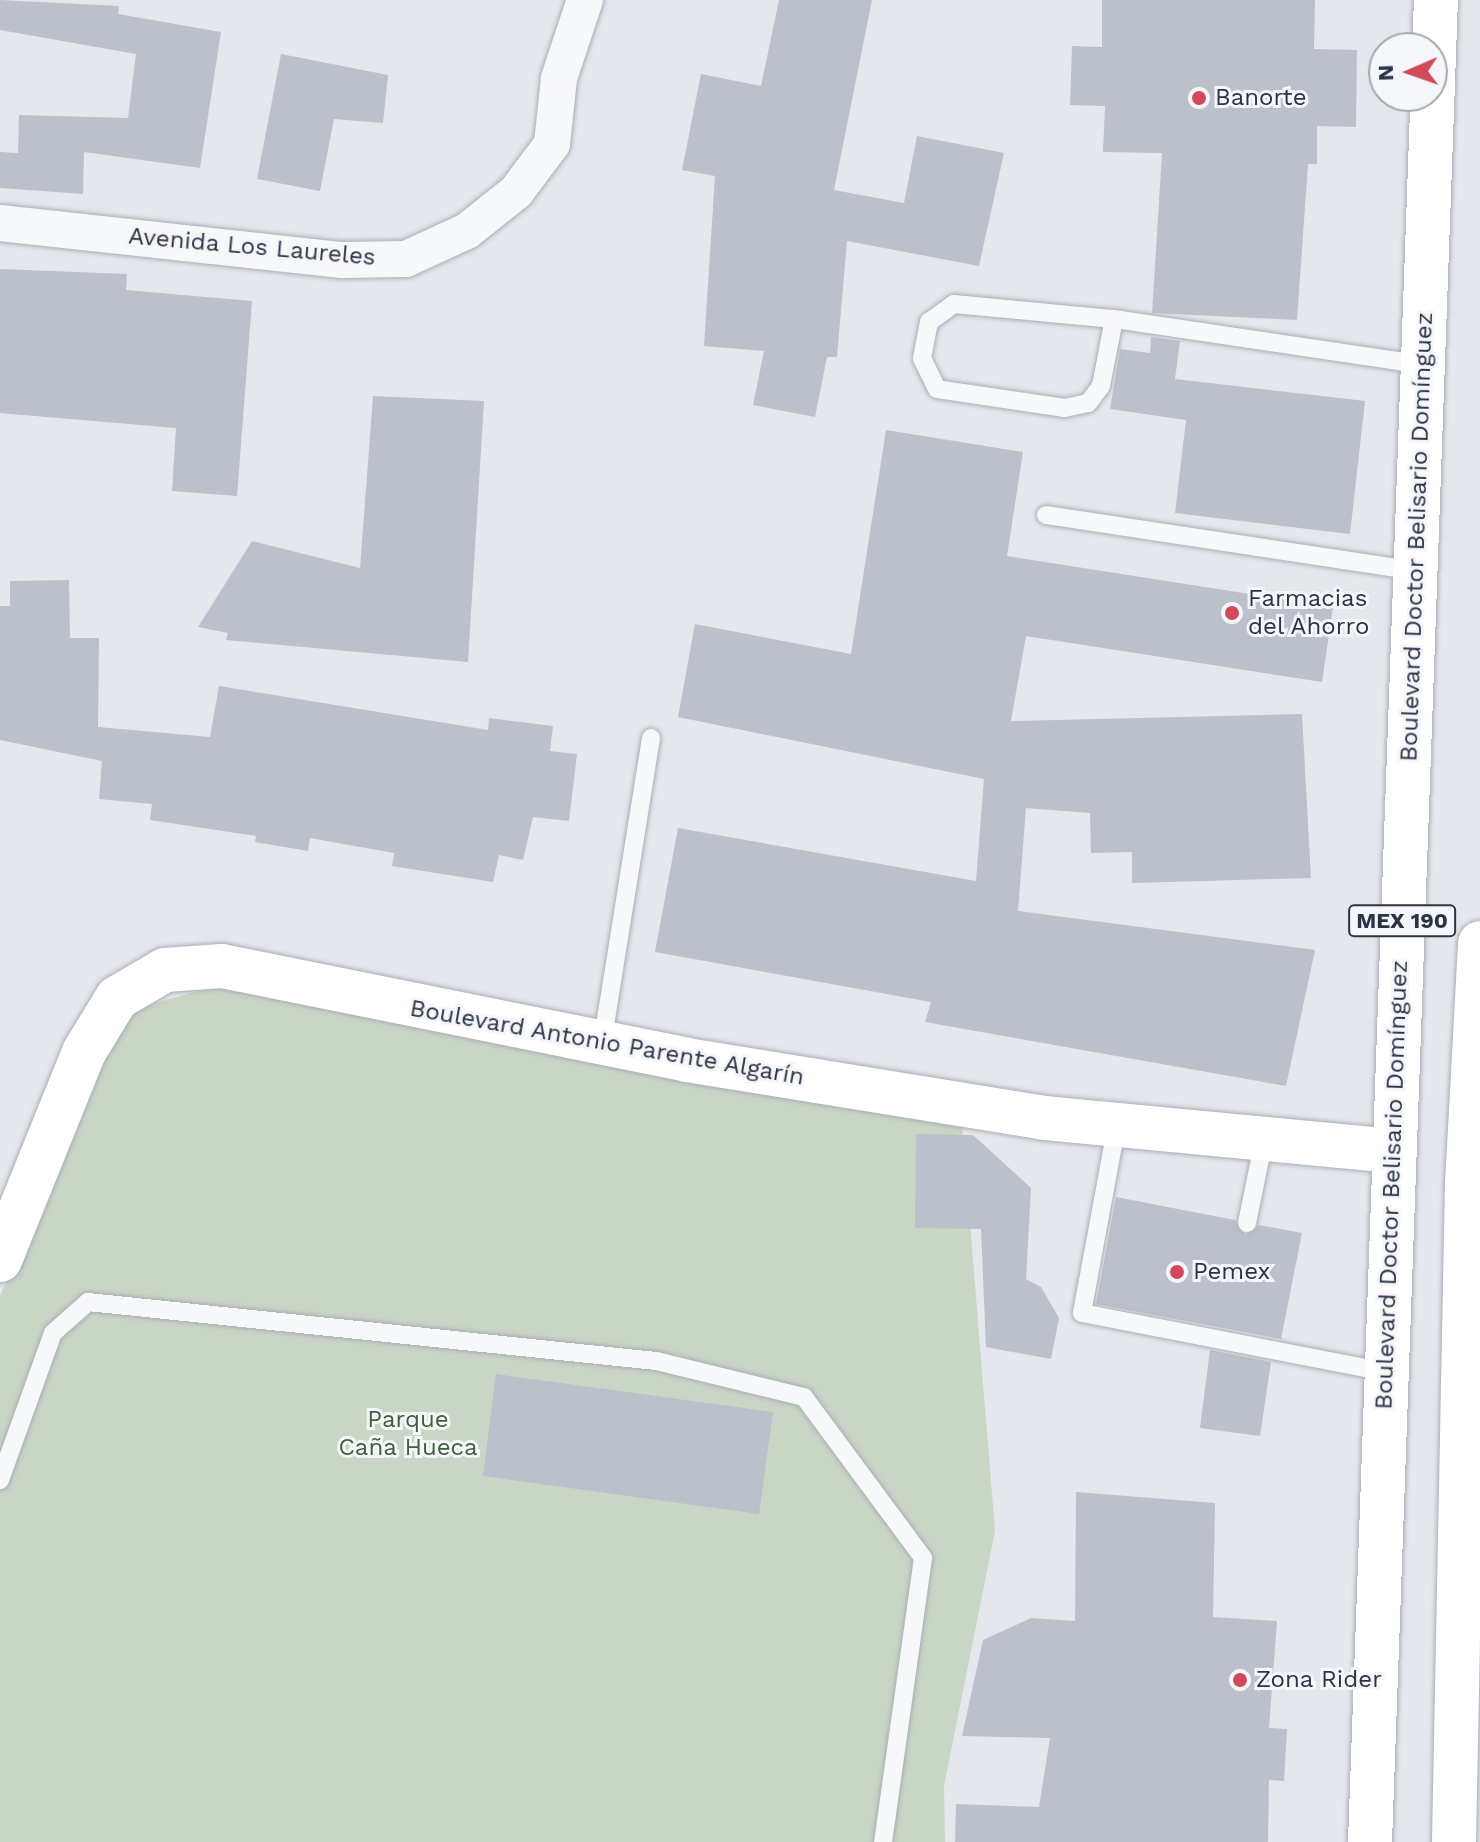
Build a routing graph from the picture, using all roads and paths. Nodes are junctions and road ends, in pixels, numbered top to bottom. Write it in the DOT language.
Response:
graph roads {
  1 [pos="585,0"];
  2 [pos="1436,0"];
  3 [pos="0,223"];
  4 [pos="1114,319"];
  5 [pos="1424,365"];
  6 [pos="1046,515"];
  7 [pos="1416,571"];
  8 [pos="651,738"];
  9 [pos="1480,943"];
  10 [pos="1477,1040"];
  11 [pos="602,1044"];
  12 [pos="1117,1124"];
  13 [pos="1264,1140"];
  14 [pos="1392,1151"];
  15 [pos="1474,1185"];
  16 [pos="1247,1223"];
  17 [pos="0,1260"];
  18 [pos="1385,1372"];
  19 [pos="0,1480"];
  20 [pos="1468,1753"];
  21 [pos="883,1842"];
  22 [pos="1370,1842"];
  23 [pos="1454,1842"];
  1 -- 3 [label="street, Avenida Los Laureles"];
  2 -- 5 [label="main road, Boulevard Doctor Belisario Domínguez / MEX 190"];
  4 -- 4 [label="lane"];
  4 -- 5 [label="lane"];
  5 -- 7 [label="main road, Boulevard Doctor Belisario Domínguez / MEX 190"];
  6 -- 7 [label="lane"];
  7 -- 14 [label="main road, Boulevard Doctor Belisario Domínguez / MEX 190"];
  8 -- 11 [label="lane"];
  9 -- 10 [label="main road, MEX 190"];
  10 -- 15 [label="main road, MEX 190"];
  11 -- 12 [label="main road, Boulevard Antonio Parente Algarín"];
  11 -- 17 [label="main road, Boulevard Antonio Parente Algarín"];
  12 -- 13 [label="main road, Boulevard Antonio Parente Algarín"];
  12 -- 18 [label="lane"];
  13 -- 14 [label="main road, Boulevard Antonio Parente Algarín"];
  13 -- 16 [label="lane"];
  14 -- 18 [label="main road, Boulevard Doctor Belisario Domínguez / MEX 190"];
  15 -- 20 [label="main road, MEX 190"];
  18 -- 22 [label="main road, Boulevard Doctor Belisario Domínguez / MEX 190"];
  19 -- 21 [label="lane"];
  20 -- 23 [label="main road, MEX 190"];
}
